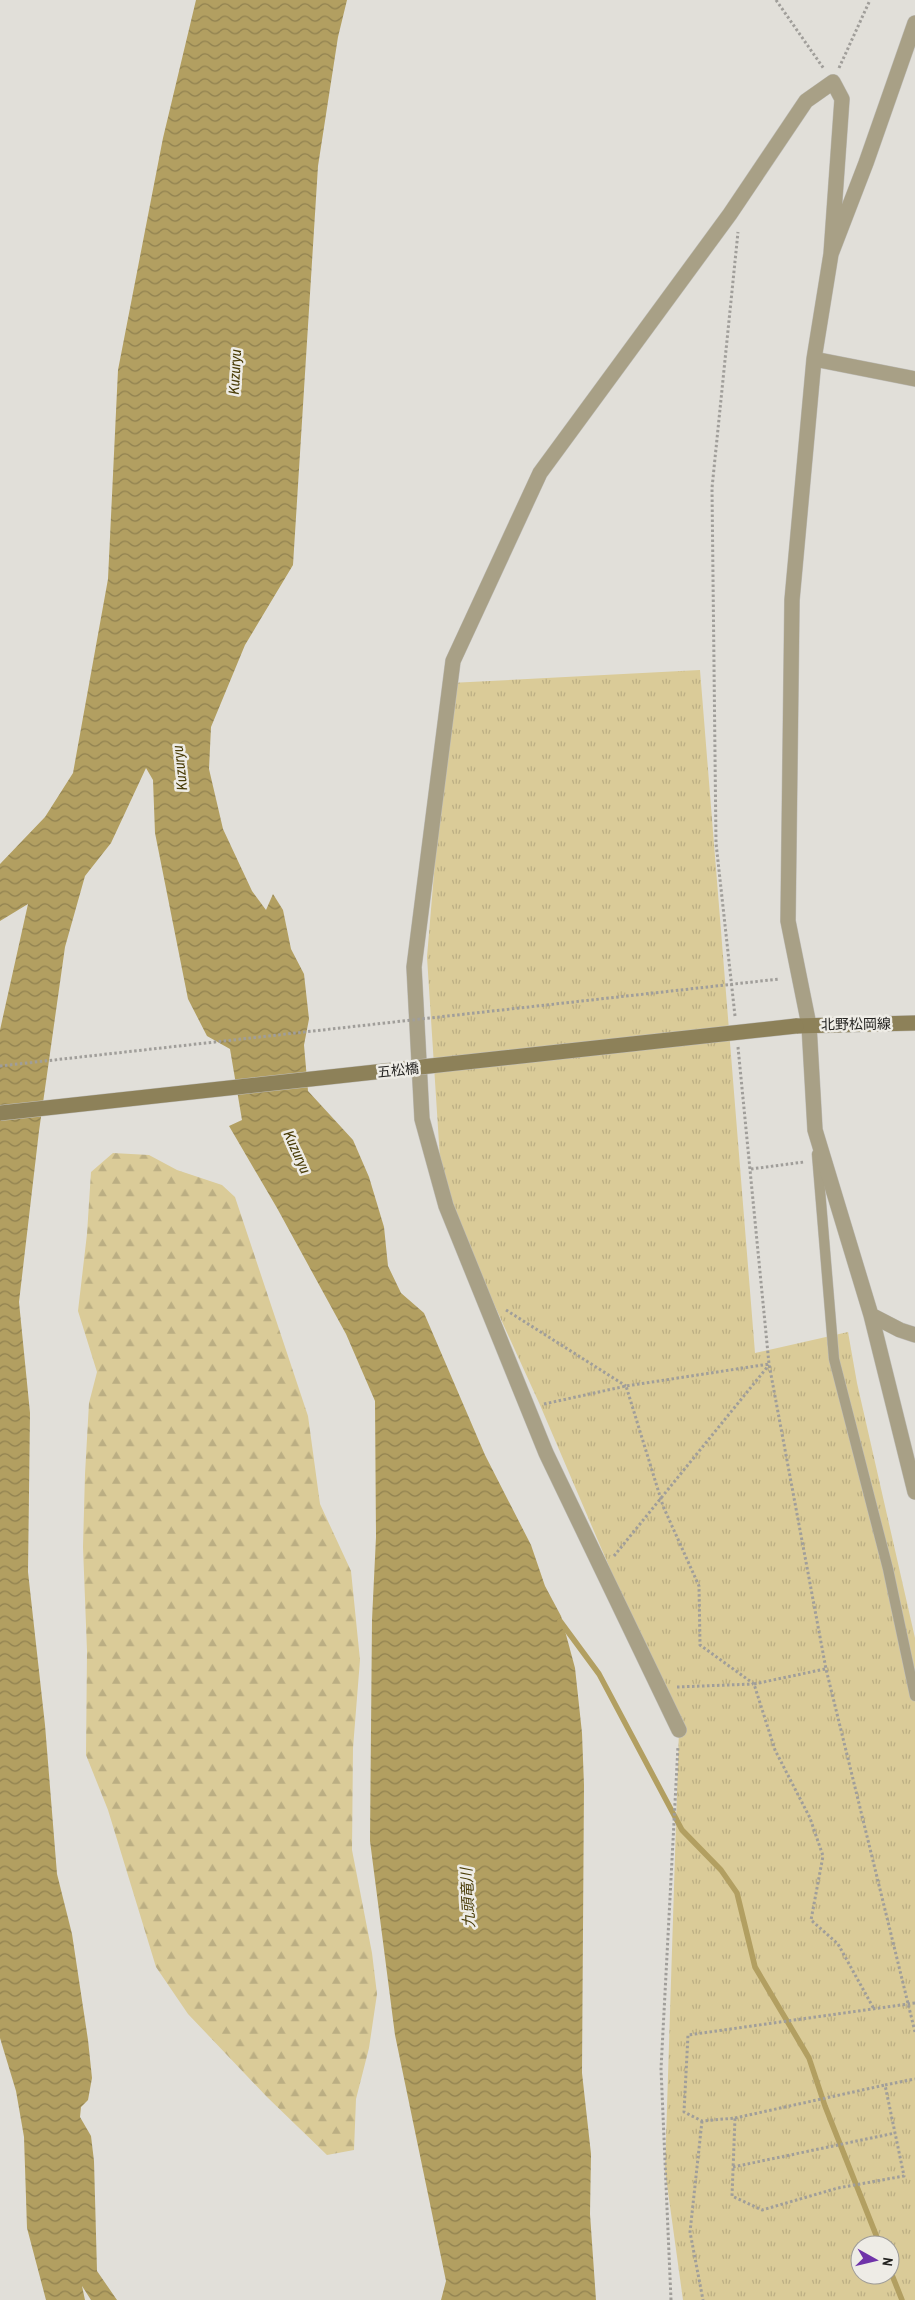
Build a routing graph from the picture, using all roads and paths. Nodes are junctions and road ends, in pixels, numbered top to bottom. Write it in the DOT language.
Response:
graph roads {
  1 [pos="776,0"];
  2 [pos="870,0"];
  3 [pos="915,23"];
  4 [pos="833,82"];
  5 [pos="739,225"];
  6 [pos="831,254"];
  7 [pos="814,359"];
  8 [pos="915,379"];
  9 [pos="779,978"];
  10 [pos="735,1021"];
  11 [pos="915,1023"];
  12 [pos="803,1025"];
  13 [pos="737,1040"];
  14 [pos="0,1066"];
  15 [pos="0,1113"];
  16 [pos="815,1130"];
  17 [pos="817,1161"];
  18 [pos="751,1168"];
  19 [pos="482,1295"];
  20 [pos="871,1315"];
  21 [pos="915,1334"];
  22 [pos="769,1364"];
  23 [pos="626,1386"];
  24 [pos="528,1408"];
  25 [pos="915,1492"];
  26 [pos="603,1571"];
  27 [pos="826,1669"];
  28 [pos="754,1684"];
  29 [pos="659,1687"];
  30 [pos="915,1696"];
  31 [pos="679,1730"];
  32 [pos="915,2003"];
  33 [pos="874,2008"];
  34 [pos="915,2032"];
  35 [pos="915,2079"];
  36 [pos="885,2085"];
  37 [pos="735,2118"];
  38 [pos="702,2121"];
  39 [pos="895,2132"];
  40 [pos="733,2167"];
  41 [pos="672,2300"];
  42 [pos="703,2300"];
  1 -- 4 [label="path"];
  2 -- 4 [label="path"];
  3 -- 6 [label="street"];
  4 -- 6 [label="street"];
  4 -- 19 [label="street"];
  5 -- 10 [label="path"];
  6 -- 7 [label="street"];
  7 -- 8 [label="street"];
  7 -- 12 [label="street"];
  9 -- 14 [label="path, bridge"];
  11 -- 12 [label="main road, 北野松岡線"];
  12 -- 15 [label="main road, 五松橋, bridge"];
  12 -- 16 [label="street"];
  13 -- 18 [label="path"];
  16 -- 17 [label="lane"];
  16 -- 20 [label="street"];
  17 -- 18 [label="path"];
  17 -- 30 [label="lane"];
  18 -- 22 [label="path"];
  19 -- 23 [label="path"];
  19 -- 24 [label="street"];
  20 -- 21 [label="street"];
  20 -- 25 [label="street"];
  22 -- 23 [label="path"];
  22 -- 26 [label="path"];
  22 -- 27 [label="path"];
  23 -- 24 [label="path"];
  23 -- 28 [label="path"];
  24 -- 26 [label="street"];
  26 -- 29 [label="street"];
  27 -- 28 [label="path"];
  27 -- 34 [label="path"];
  28 -- 29 [label="path"];
  28 -- 33 [label="path"];
  29 -- 31 [label="street"];
  31 -- 41 [label="path"];
  32 -- 33 [label="path"];
  33 -- 38 [label="path"];
  35 -- 36 [label="path"];
  36 -- 37 [label="path"];
  36 -- 39 [label="path"];
  37 -- 38 [label="path"];
  37 -- 40 [label="path"];
  38 -- 42 [label="path"];
  39 -- 40 [label="path"];
  39 -- 40 [label="path"];
}
